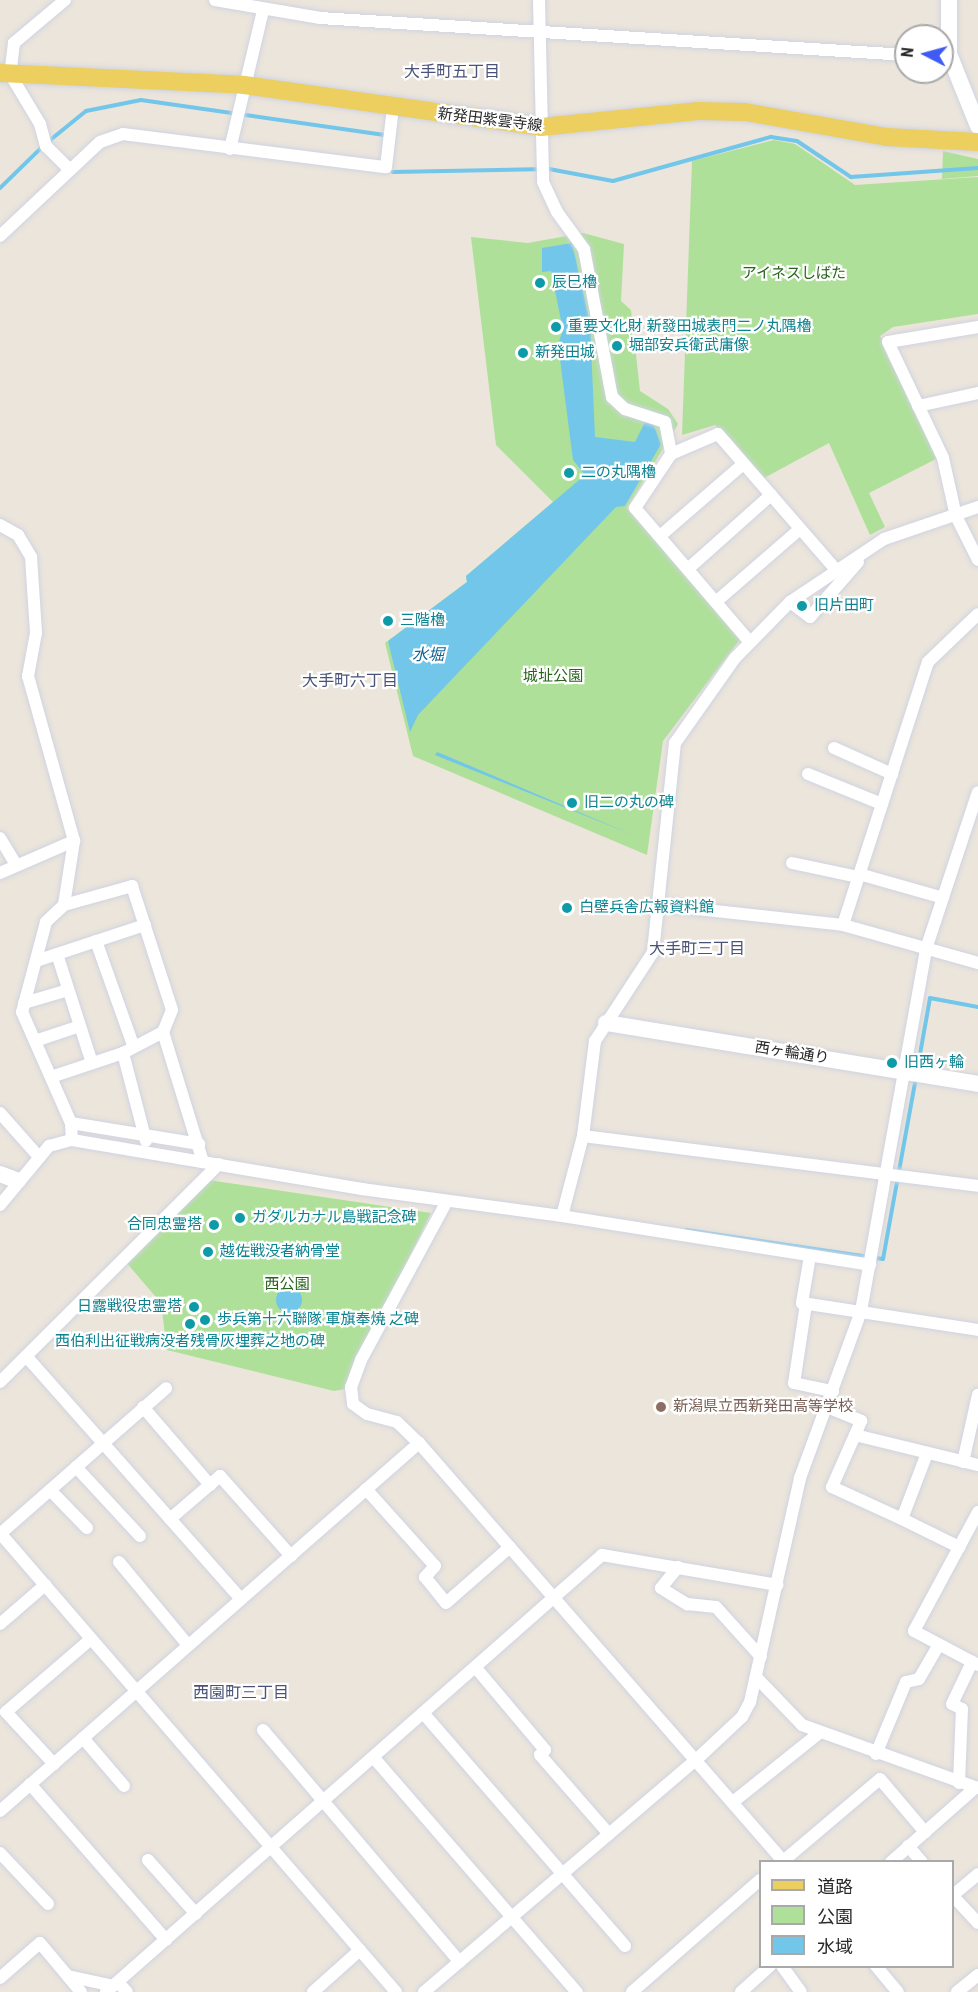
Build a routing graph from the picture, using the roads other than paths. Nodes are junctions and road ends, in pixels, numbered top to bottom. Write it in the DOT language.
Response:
graph roads {
  1 [pos="65,0"];
  2 [pos="215,0"];
  3 [pos="539,0"];
  4 [pos="949,0"];
  5 [pos="263,11"];
  6 [pos="948,24"];
  7 [pos="540,32"];
  8 [pos="894,54"];
  9 [pos="954,72"];
  10 [pos="5,73"];
  11 [pos="244,85"];
  12 [pos="393,107"];
  13 [pos="977,122"];
  14 [pos="541,127"];
  15 [pos="978,142"];
  16 [pos="230,149"];
  17 [pos="69,170"];
  18 [pos="2,230"];
  19 [pos="978,327"];
  20 [pos="978,393"];
  21 [pos="918,406"];
  22 [pos="671,454"];
  23 [pos="743,464"];
  24 [pos="771,495"];
  25 [pos="978,507"];
  26 [pos="956,516"];
  27 [pos="0,525"];
  28 [pos="800,529"];
  29 [pos="660,536"];
  30 [pos="863,556"];
  31 [pos="978,560"];
  32 [pos="689,568"];
  33 [pos="837,571"];
  34 [pos="718,600"];
  35 [pos="790,602"];
  36 [pos="978,614"];
  37 [pos="749,641"];
  38 [pos="834,748"];
  39 [pos="808,774"];
  40 [pos="892,774"];
  41 [pos="978,792"];
  42 [pos="882,804"];
  43 [pos="0,838"];
  44 [pos="74,841"];
  45 [pos="15,863"];
  46 [pos="792,863"];
  47 [pos="0,873"];
  48 [pos="858,876"];
  49 [pos="943,898"];
  50 [pos="64,905"];
  51 [pos="660,905"];
  52 [pos="145,925"];
  53 [pos="843,925"];
  54 [pos="96,941"];
  55 [pos="927,949"];
  56 [pos="57,954"];
  57 [pos="36,961"];
  58 [pos="978,963"];
  59 [pos="68,990"];
  60 [pos="24,1004"];
  61 [pos="606,1023"];
  62 [pos="80,1026"];
  63 [pos="163,1032"];
  64 [pos="35,1041"];
  65 [pos="128,1049"];
  66 [pos="92,1063"];
  67 [pos="907,1071"];
  68 [pos="51,1077"];
  69 [pos="978,1084"];
  70 [pos="0,1113"];
  71 [pos="71,1123"];
  72 [pos="147,1135"];
  73 [pos="583,1136"];
  74 [pos="72,1140"];
  75 [pos="199,1144"];
  76 [pos="144,1151"];
  77 [pos="39,1156"];
  78 [pos="203,1162"];
  79 [pos="219,1164"];
  80 [pos="888,1172"];
  81 [pos="0,1174"];
  82 [pos="18,1181"];
  83 [pos="978,1186"];
  84 [pos="447,1201"];
  85 [pos="0,1205"];
  86 [pos="562,1216"];
  87 [pos="810,1256"];
  88 [pos="870,1265"];
  89 [pos="806,1304"];
  90 [pos="861,1311"];
  91 [pos="978,1330"];
  92 [pos="26,1356"];
  93 [pos="0,1382"];
  94 [pos="165,1388"];
  95 [pos="833,1391"];
  96 [pos="978,1395"];
  97 [pos="144,1407"];
  98 [pos="827,1407"];
  99 [pos="855,1435"];
  100 [pos="103,1443"];
  101 [pos="419,1443"];
  102 [pos="926,1456"];
  103 [pos="963,1462"];
  104 [pos="978,1465"];
  105 [pos="76,1467"];
  106 [pos="210,1485"];
  107 [pos="366,1489"];
  108 [pos="50,1490"];
  109 [pos="978,1512"];
  110 [pos="170,1519"];
  111 [pos="902,1519"];
  112 [pos="87,1528"];
  113 [pos="0,1533"];
  114 [pos="140,1536"];
  115 [pos="510,1547"];
  116 [pos="959,1547"];
  117 [pos="291,1556"];
  118 [pos="118,1562"];
  119 [pos="678,1567"];
  120 [pos="45,1585"];
  121 [pos="777,1585"];
  122 [pos="241,1599"];
  123 [pos="554,1600"];
  124 [pos="0,1624"];
  125 [pos="91,1639"];
  126 [pos="188,1645"];
  127 [pos="939,1645"];
  128 [pos="761,1657"];
  129 [pos="975,1663"];
  130 [pos="476,1668"];
  131 [pos="756,1677"];
  132 [pos="136,1691"];
  133 [pos="424,1714"];
  134 [pos="263,1730"];
  135 [pos="819,1733"];
  136 [pos="83,1738"];
  137 [pos="876,1754"];
  138 [pos="374,1758"];
  139 [pos="696,1760"];
  140 [pos="54,1764"];
  141 [pos="959,1783"];
  142 [pos="30,1784"];
  143 [pos="124,1786"];
  144 [pos="977,1787"];
  145 [pos="325,1801"];
  146 [pos="733,1802"];
  147 [pos="2,1804"];
  148 [pos="924,1832"];
  149 [pos="609,1834"];
  150 [pos="908,1846"];
  151 [pos="271,1848"];
  152 [pos="0,1852"];
  153 [pos="148,1860"];
  154 [pos="782,1860"];
  155 [pos="784,1860"];
  156 [pos="893,1860"];
  157 [pos="920,1860"];
  158 [pos="562,1873"];
  159 [pos="978,1874"];
  160 [pos="759,1881"];
  161 [pos="954,1895"];
  162 [pos="954,1897"];
  163 [pos="48,1904"];
  164 [pos="196,1914"];
  165 [pos="511,1918"];
  166 [pos="978,1923"];
  167 [pos="166,1940"];
  168 [pos="625,1946"];
  169 [pos="360,1950"];
  170 [pos="460,1962"];
  171 [pos="768,1968"];
  172 [pos="783,1968"];
  173 [pos="878,1968"];
  174 [pos="978,1975"];
  175 [pos="68,1976"];
  176 [pos="0,1978"];
  177 [pos="113,1987"];
  178 [pos="81,1992"];
  179 [pos="128,1992"];
  180 [pos="313,1992"];
  181 [pos="396,1992"];
  182 [pos="424,1992"];
  183 [pos="577,1992"];
  184 [pos="632,1992"];
  185 [pos="741,1992"];
  186 [pos="801,1992"];
  187 [pos="898,1992"];
  188 [pos="957,1992"];
  1 -- 10 [label="street"];
  2 -- 5 [label="street"];
  3 -- 7 [label="street"];
  4 -- 6 [label="street"];
  5 -- 7 [label="street"];
  5 -- 11 [label="street"];
  7 -- 8 [label="street"];
  7 -- 14 [label="street"];
  9 -- 13 [label="street"];
  10 -- 11 [label="main road, 新発田紫雲寺線"];
  10 -- 17 [label="street"];
  11 -- 12 [label="main road, 新発田紫雲寺線"];
  11 -- 16 [label="street"];
  12 -- 14 [label="main road, 新発田紫雲寺線"];
  12 -- 16 [label="street"];
  14 -- 15 [label="main road, 新発田紫雲寺線"];
  14 -- 22 [label="street"];
  16 -- 17 [label="street"];
  17 -- 18 [label="street"];
  19 -- 21 [label="street"];
  20 -- 21 [label="street"];
  21 -- 26 [label="street"];
  22 -- 23 [label="street"];
  22 -- 29 [label="street"];
  23 -- 24 [label="street"];
  23 -- 29 [label="street"];
  24 -- 28 [label="street"];
  24 -- 32 [label="street"];
  25 -- 26 [label="street"];
  26 -- 30 [label="street"];
  26 -- 31 [label="street"];
  27 -- 44 [label="street"];
  28 -- 33 [label="street"];
  28 -- 34 [label="street"];
  29 -- 32 [label="street"];
  30 -- 33 [label="street"];
  30 -- 35 [label="street"];
  32 -- 34 [label="street"];
  33 -- 35 [label="street"];
  34 -- 37 [label="street"];
  35 -- 37 [label="street"];
  36 -- 40 [label="street"];
  37 -- 51 [label="street"];
  38 -- 40 [label="street"];
  39 -- 42 [label="street"];
  40 -- 42 [label="street"];
  41 -- 49 [label="street"];
  42 -- 48 [label="street"];
  43 -- 45 [label="street"];
  44 -- 45 [label="street"];
  44 -- 50 [label="street"];
  45 -- 47 [label="street"];
  46 -- 48 [label="street"];
  48 -- 49 [label="street"];
  48 -- 53 [label="street"];
  49 -- 55 [label="street"];
  50 -- 52 [label="street"];
  50 -- 57 [label="street"];
  51 -- 53 [label="street"];
  51 -- 61 [label="street"];
  52 -- 54 [label="street"];
  52 -- 63 [label="street"];
  53 -- 55 [label="street"];
  54 -- 56 [label="street"];
  54 -- 65 [label="street"];
  55 -- 58 [label="street"];
  55 -- 67 [label="street"];
  56 -- 57 [label="street"];
  56 -- 59 [label="street"];
  57 -- 60 [label="street"];
  59 -- 60 [label="street"];
  59 -- 62 [label="street"];
  60 -- 64 [label="street"];
  61 -- 67 [label="street, 西ヶ輪通り"];
  61 -- 73 [label="street"];
  62 -- 64 [label="street"];
  62 -- 66 [label="street"];
  63 -- 65 [label="street"];
  63 -- 75 [label="street"];
  64 -- 68 [label="street"];
  65 -- 66 [label="street"];
  65 -- 72 [label="street"];
  66 -- 68 [label="street"];
  67 -- 69 [label="street, 西ヶ輪通り"];
  67 -- 80 [label="street"];
  68 -- 71 [label="street"];
  70 -- 77 [label="street"];
  71 -- 72 [label="street"];
  71 -- 74 [label="street"];
  72 -- 75 [label="street"];
  72 -- 76 [label="street"];
  73 -- 80 [label="street"];
  73 -- 86 [label="street"];
  74 -- 76 [label="street"];
  74 -- 77 [label="street"];
  75 -- 78 [label="street"];
  76 -- 78 [label="street"];
  77 -- 82 [label="street"];
  78 -- 79 [label="street"];
  79 -- 84 [label="street"];
  79 -- 92 [label="street"];
  80 -- 83 [label="street"];
  80 -- 88 [label="street"];
  81 -- 82 [label="street"];
  82 -- 85 [label="street"];
  84 -- 86 [label="street"];
  84 -- 101 [label="street"];
  86 -- 87 [label="street"];
  87 -- 88 [label="street"];
  87 -- 89 [label="street"];
  88 -- 90 [label="street"];
  89 -- 90 [label="street"];
  89 -- 95 [label="street"];
  90 -- 91 [label="street"];
  90 -- 95 [label="street"];
  92 -- 93 [label="street"];
  92 -- 100 [label="street"];
  94 -- 97 [label="street"];
  95 -- 98 [label="street"];
  96 -- 103 [label="street"];
  97 -- 100 [label="street"];
  97 -- 106 [label="street"];
  98 -- 99 [label="street"];
  98 -- 121 [label="street"];
  99 -- 102 [label="street"];
  99 -- 111 [label="street"];
  100 -- 105 [label="street"];
  100 -- 110 [label="street"];
  101 -- 107 [label="street"];
  101 -- 115 [label="street"];
  102 -- 103 [label="street"];
  102 -- 111 [label="street"];
  103 -- 104 [label="street"];
  105 -- 108 [label="street"];
  105 -- 114 [label="street"];
  106 -- 110 [label="street"];
  106 -- 117 [label="street"];
  107 -- 115 [label="street"];
  107 -- 117 [label="street"];
  108 -- 112 [label="street"];
  108 -- 113 [label="street"];
  109 -- 116 [label="street"];
  110 -- 122 [label="street"];
  111 -- 116 [label="street"];
  113 -- 120 [label="street"];
  115 -- 123 [label="street"];
  116 -- 127 [label="street"];
  117 -- 122 [label="street"];
  118 -- 126 [label="street"];
  119 -- 121 [label="street"];
  119 -- 123 [label="street"];
  119 -- 128 [label="street"];
  120 -- 124 [label="street"];
  120 -- 125 [label="street"];
  121 -- 128 [label="street"];
  122 -- 126 [label="street"];
  123 -- 130 [label="street"];
  123 -- 139 [label="street"];
  125 -- 132 [label="street"];
  125 -- 140 [label="street"];
  126 -- 132 [label="street"];
  127 -- 129 [label="street"];
  127 -- 137 [label="street"];
  128 -- 131 [label="street"];
  129 -- 141 [label="street"];
  130 -- 133 [label="street"];
  130 -- 149 [label="street"];
  131 -- 135 [label="street"];
  131 -- 139 [label="street"];
  132 -- 136 [label="street"];
  132 -- 151 [label="street"];
  133 -- 138 [label="street"];
  133 -- 158 [label="street"];
  134 -- 145 [label="street"];
  135 -- 137 [label="street"];
  135 -- 146 [label="street"];
  136 -- 140 [label="street"];
  136 -- 143 [label="street"];
  137 -- 141 [label="street"];
  138 -- 145 [label="street"];
  138 -- 165 [label="street"];
  139 -- 146 [label="street"];
  139 -- 149 [label="street"];
  140 -- 142 [label="street"];
  141 -- 144 [label="street"];
  142 -- 147 [label="street"];
  142 -- 167 [label="street"];
  144 -- 148 [label="street"];
  145 -- 151 [label="street"];
  145 -- 170 [label="street"];
  146 -- 154 [label="street"];
  148 -- 150 [label="street"];
  148 -- 155 [label="street"];
  149 -- 158 [label="street"];
  150 -- 156 [label="street"];
  150 -- 157 [label="street"];
  151 -- 164 [label="street"];
  151 -- 169 [label="street"];
  152 -- 163 [label="street"];
  153 -- 164 [label="street"];
  158 -- 165 [label="street"];
  158 -- 168 [label="street"];
  159 -- 161 [label="street"];
  160 -- 184 [label="street"];
  162 -- 166 [label="street"];
  164 -- 167 [label="street"];
  165 -- 170 [label="street"];
  165 -- 183 [label="street"];
  167 -- 177 [label="street"];
  169 -- 180 [label="street"];
  169 -- 181 [label="street"];
  170 -- 182 [label="street"];
  171 -- 185 [label="street"];
  172 -- 186 [label="street"];
  173 -- 187 [label="street"];
  174 -- 188 [label="street"];
  175 -- 176 [label="street"];
  175 -- 177 [label="street"];
  175 -- 178 [label="street"];
  177 -- 179 [label="street"];
}
